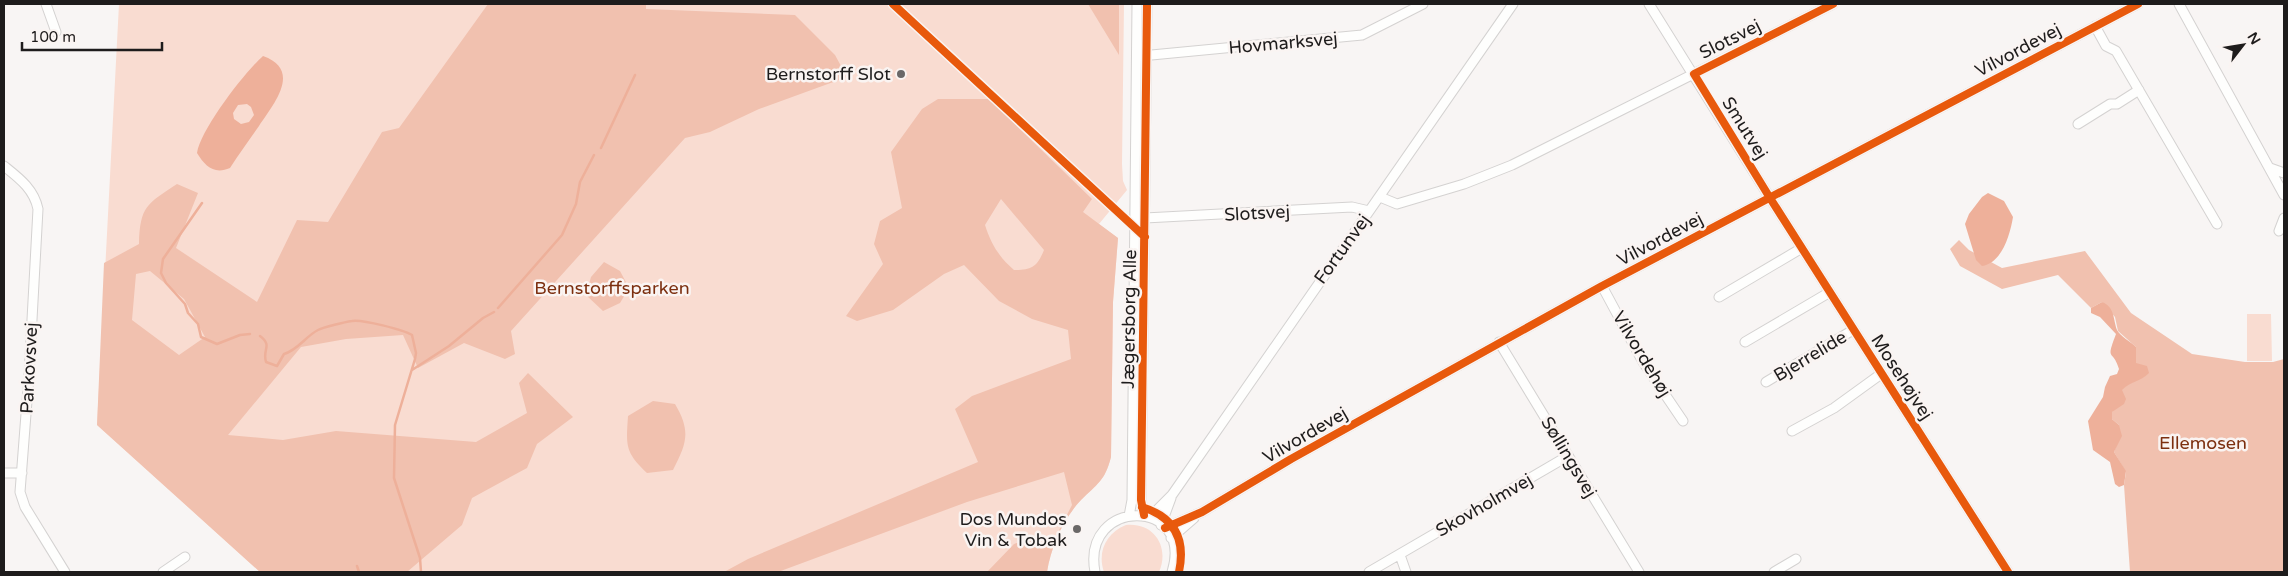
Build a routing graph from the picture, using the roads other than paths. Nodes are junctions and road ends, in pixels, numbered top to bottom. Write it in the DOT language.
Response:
graph roads {
  1 [pos="46,4"];
  2 [pos="1137,4"];
  3 [pos="1148,4"];
  4 [pos="1423,4"];
  5 [pos="1513,4"];
  6 [pos="1650,4"];
  7 [pos="1833,4"];
  8 [pos="2138,4"];
  9 [pos="2179,4"];
  10 [pos="2095,26"];
  11 [pos="56,32"];
  12 [pos="1147,55"];
  13 [pos="1136,56"];
  14 [pos="1694,74"];
  15 [pos="2139,90"];
  16 [pos="2078,124"];
  17 [pos="4,166"];
  18 [pos="2270,168"];
  19 [pos="2284,172"];
  20 [pos="2284,194"];
  21 [pos="1380,197"];
  22 [pos="1770,198"];
  23 [pos="1370,211"];
  24 [pos="1145,218"];
  25 [pos="2284,218"];
  26 [pos="2217,224"];
  27 [pos="2279,232"];
  28 [pos="1802,248"];
  29 [pos="1602,286"];
  30 [pos="1830,292"];
  31 [pos="1719,297"];
  32 [pos="1853,330"];
  33 [pos="1499,342"];
  34 [pos="1745,342"];
  35 [pos="1881,374"];
  36 [pos="1766,382"];
  37 [pos="1683,421"];
  38 [pos="1792,431"];
  39 [pos="1568,456"];
  40 [pos="4,472"];
  41 [pos="22,473"];
  42 [pos="1172,495"];
  43 [pos="1202,512"];
  44 [pos="1129,516"];
  45 [pos="1147,516"];
  46 [pos="1163,526"];
  47 [pos="1171,538"];
  48 [pos="1400,554"];
  49 [pos="185,557"];
  50 [pos="1796,559"];
  51 [pos="65,572"];
  52 [pos="163,572"];
  53 [pos="1095,572"];
  54 [pos="1172,572"];
  55 [pos="1369,572"];
  56 [pos="1406,572"];
  57 [pos="1639,572"];
  58 [pos="1774,572"];
  59 [pos="2008,572"];
  1 -- 11 [label="street"];
  2 -- 13 [label="street, Jægersborg Alle"];
  3 -- 12 [label="street, Jægersborg Alle"];
  4 -- 12 [label="street, Hovmarksvej"];
  5 -- 21 [label="street, Fortunvej"];
  6 -- 14 [label="street, Smutvej"];
  7 -- 14 [label="street, Slotsvej"];
  8 -- 10 [label="street, Vilvordevej"];
  9 -- 18 [label="street"];
  10 -- 15 [label="street"];
  10 -- 22 [label="street, Vilvordevej"];
  12 -- 13 [label="street, Hovmarksvej"];
  12 -- 24 [label="street, Jægersborg Alle"];
  13 -- 44 [label="street, Jægersborg Alle"];
  14 -- 21 [label="street, Slotsvej"];
  14 -- 22 [label="street, Smutvej"];
  15 -- 16 [label="street"];
  15 -- 26 [label="street"];
  17 -- 41 [label="street, Parkovsvej"];
  18 -- 19 [label="street"];
  18 -- 20 [label="street"];
  21 -- 23 [label="street, Fortunvej"];
  22 -- 28 [label="street, Mosehøjvej"];
  22 -- 29 [label="street, Vilvordevej"];
  23 -- 24 [label="street, Slotsvej"];
  23 -- 42 [label="street, Fortunvej"];
  24 -- 45 [label="street, Jægersborg Alle"];
  25 -- 27 [label="street"];
  28 -- 30 [label="street, Mosehøjvej"];
  28 -- 31 [label="street"];
  29 -- 33 [label="street, Vilvordevej"];
  29 -- 37 [label="street, Vilvordehøj"];
  30 -- 32 [label="street, Mosehøjvej"];
  30 -- 34 [label="street"];
  32 -- 35 [label="street, Mosehøjvej"];
  32 -- 36 [label="street, Bjerrelide"];
  33 -- 39 [label="street, Søllingsvej"];
  33 -- 43 [label="street, Vilvordevej"];
  35 -- 38 [label="street"];
  35 -- 59 [label="street, Mosehøjvej"];
  39 -- 48 [label="street, Skovholmvej"];
  39 -- 57 [label="street, Søllingsvej"];
  40 -- 41 [label="street"];
  41 -- 51 [label="street, Parkovsvej"];
  42 -- 45 [label="street, Fortunvej"];
  42 -- 46 [label="street, Fortunvej"];
  43 -- 46 [label="street, Vilvordevej"];
  43 -- 47 [label="street, Vilvordevej"];
  44 -- 45 [label="street"];
  44 -- 53 [label="street"];
  45 -- 46 [label="street"];
  46 -- 47 [label="street"];
  47 -- 54 [label="street"];
  48 -- 55 [label="street, Skovholmvej"];
  48 -- 56 [label="street"];
  49 -- 52 [label="street"];
  50 -- 58 [label="street"];
}
